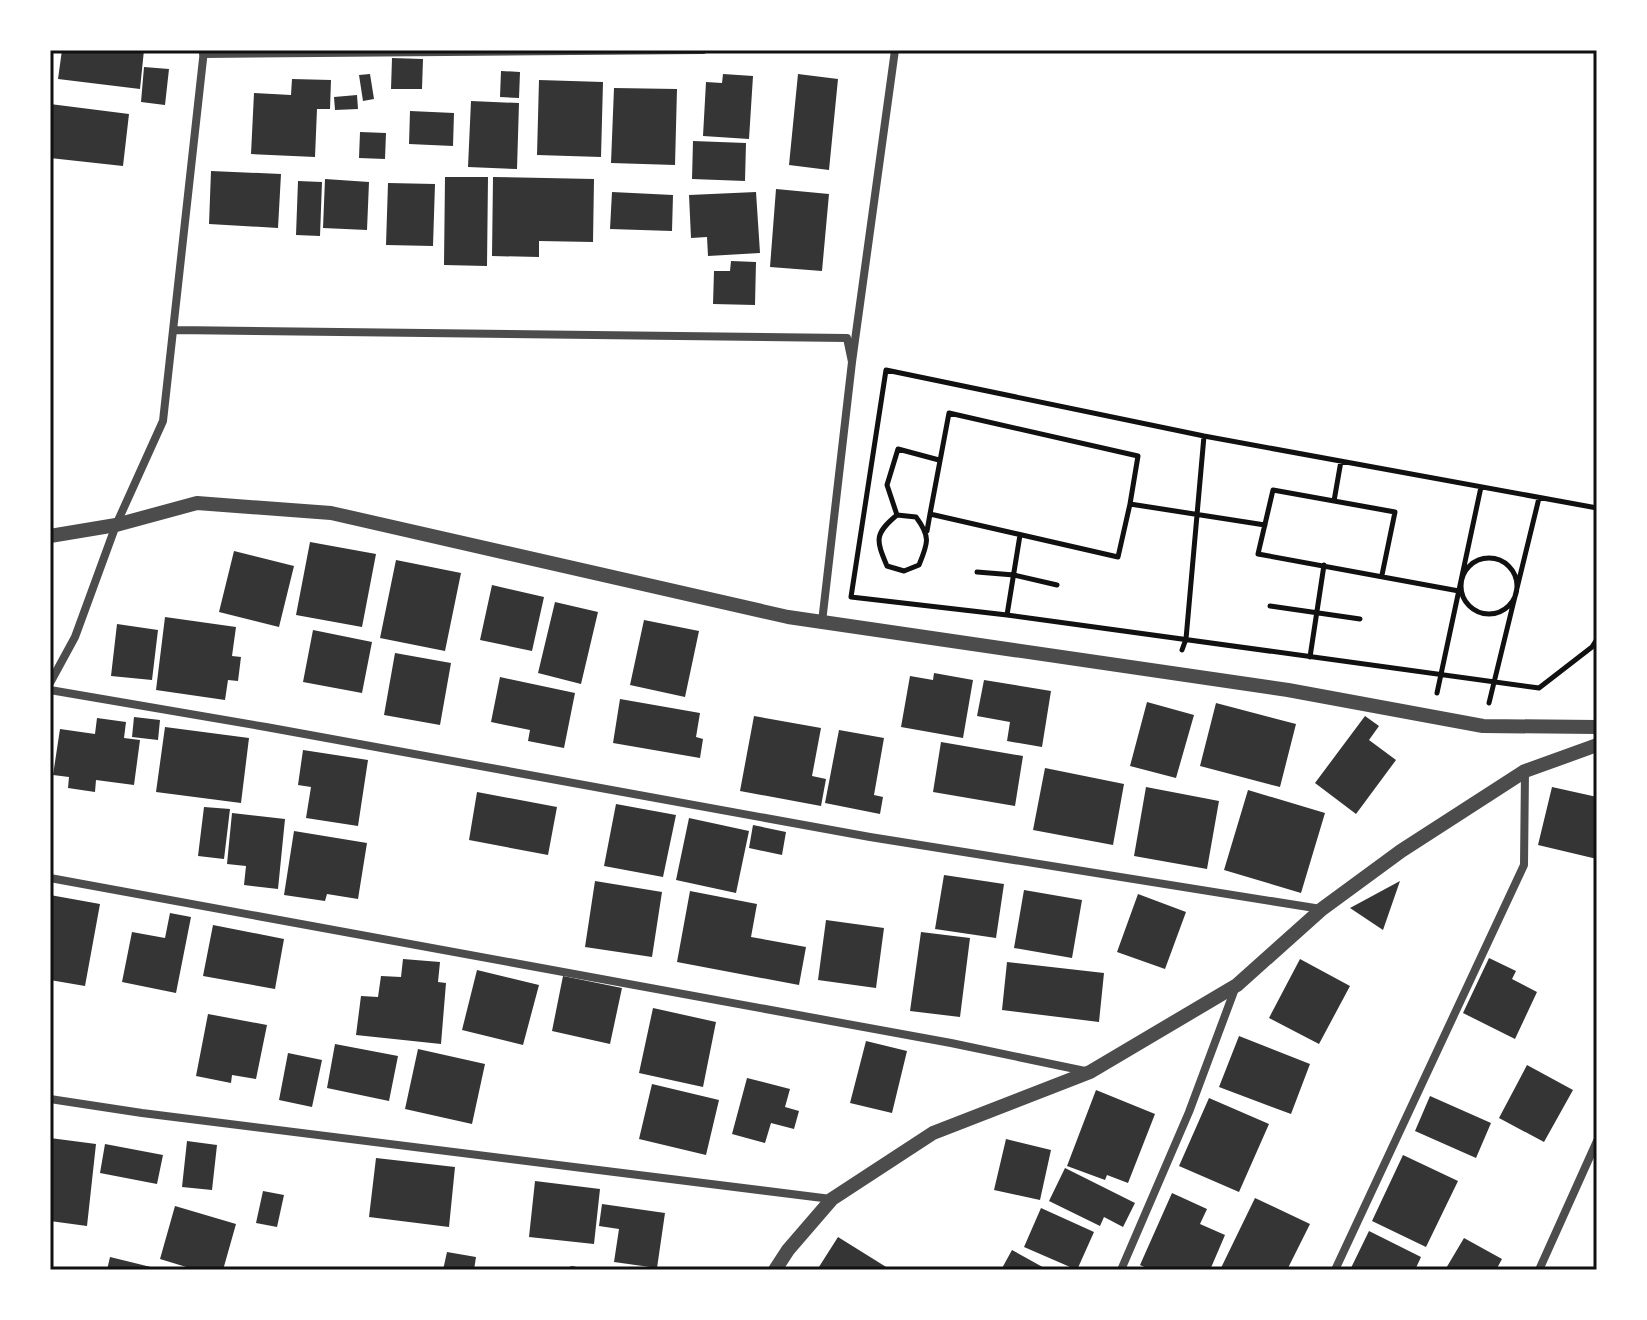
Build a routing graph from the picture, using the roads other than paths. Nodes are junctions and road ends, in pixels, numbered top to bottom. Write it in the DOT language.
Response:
graph roads {
  1 [pos="703,50"];
  2 [pos="895,50"];
  3 [pos="204,52"];
  4 [pos="175,330"];
  5 [pos="852,362"];
  6 [pos="116,525"];
  7 [pos="50,536"];
  8 [pos="822,622"];
  9 [pos="50,683"];
  10 [pos="50,690"];
  11 [pos="1597,727"];
  12 [pos="1597,745"];
  13 [pos="1525,771"];
  14 [pos="50,878"];
  15 [pos="1322,909"];
  16 [pos="1237,985"];
  17 [pos="1090,1072"];
  18 [pos="50,1099"];
  19 [pos="1597,1141"];
  20 [pos="832,1199"];
  21 [pos="775,1270"];
  22 [pos="1121,1270"];
  23 [pos="1335,1270"];
  24 [pos="1539,1270"];
  1 -- 3 [label="street"];
  2 -- 5 [label="street"];
  3 -- 4 [label="street"];
  4 -- 5 [label="street"];
  4 -- 6 [label="street"];
  5 -- 8 [label="street"];
  6 -- 7 [label="street"];
  6 -- 8 [label="street"];
  6 -- 9 [label="street"];
  8 -- 11 [label="street"];
  10 -- 15 [label="street"];
  12 -- 13 [label="street"];
  13 -- 15 [label="street"];
  13 -- 23 [label="street"];
  14 -- 17 [label="street"];
  15 -- 16 [label="street"];
  16 -- 17 [label="street"];
  16 -- 22 [label="street"];
  17 -- 20 [label="street"];
  18 -- 20 [label="street"];
  19 -- 24 [label="street"];
  20 -- 21 [label="street"];
}
